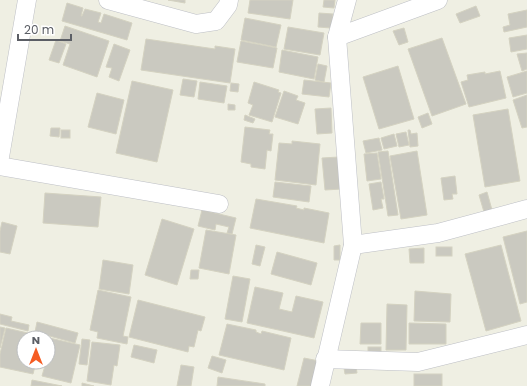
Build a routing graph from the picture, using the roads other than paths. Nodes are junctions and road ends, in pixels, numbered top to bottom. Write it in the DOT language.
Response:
graph roads {
  1 [pos="27,0"];
  2 [pos="108,0"];
  3 [pos="229,0"];
  4 [pos="347,0"];
  5 [pos="438,0"];
  6 [pos="338,37"];
  7 [pos="0,158"];
  8 [pos="0,166"];
  9 [pos="219,204"];
  10 [pos="527,209"];
  11 [pos="353,245"];
  12 [pos="527,335"];
  13 [pos="325,359"];
  14 [pos="320,386"];
  1 -- 7 [label="street"];
  2 -- 3 [label="street"];
  4 -- 6 [label="street"];
  5 -- 6 [label="street"];
  6 -- 11 [label="street"];
  8 -- 9 [label="street"];
  10 -- 11 [label="street"];
  11 -- 13 [label="street"];
  12 -- 13 [label="street"];
  13 -- 14 [label="street"];
}
